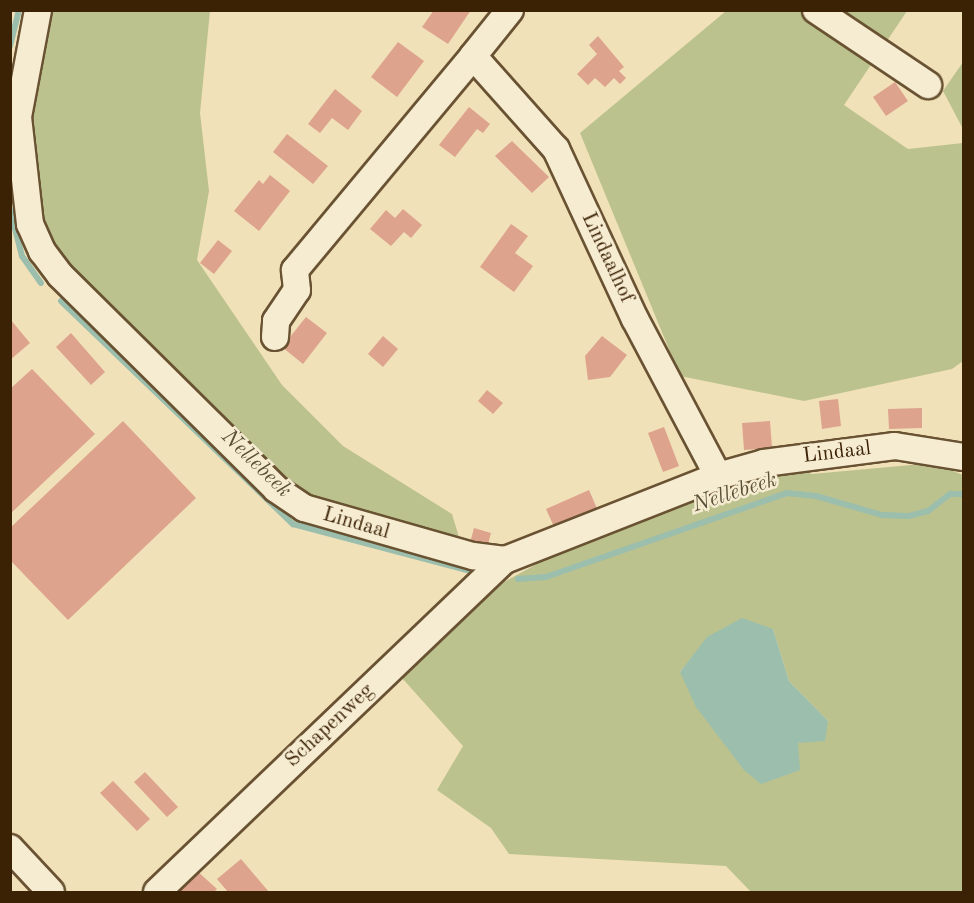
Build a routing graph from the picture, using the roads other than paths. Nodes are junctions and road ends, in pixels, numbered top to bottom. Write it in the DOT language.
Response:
graph roads {
  1 [pos="38,10"];
  2 [pos="510,10"];
  3 [pos="816,10"];
  4 [pos="473,56"];
  5 [pos="927,85"];
  6 [pos="275,337"];
  7 [pos="963,457"];
  8 [pos="718,476"];
  9 [pos="505,560"];
  10 [pos="10,848"];
  11 [pos="51,892"];
  12 [pos="157,892"];
  1 -- 9 [label="street, Lindaal"];
  2 -- 4 [label="street"];
  3 -- 5 [label="street"];
  4 -- 6 [label="street"];
  4 -- 8 [label="street, Lindaalhof"];
  7 -- 8 [label="street, Lindaal"];
  8 -- 9 [label="street, Lindaal"];
  9 -- 12 [label="street, Schapenweg"];
  10 -- 11 [label="street"];
}
